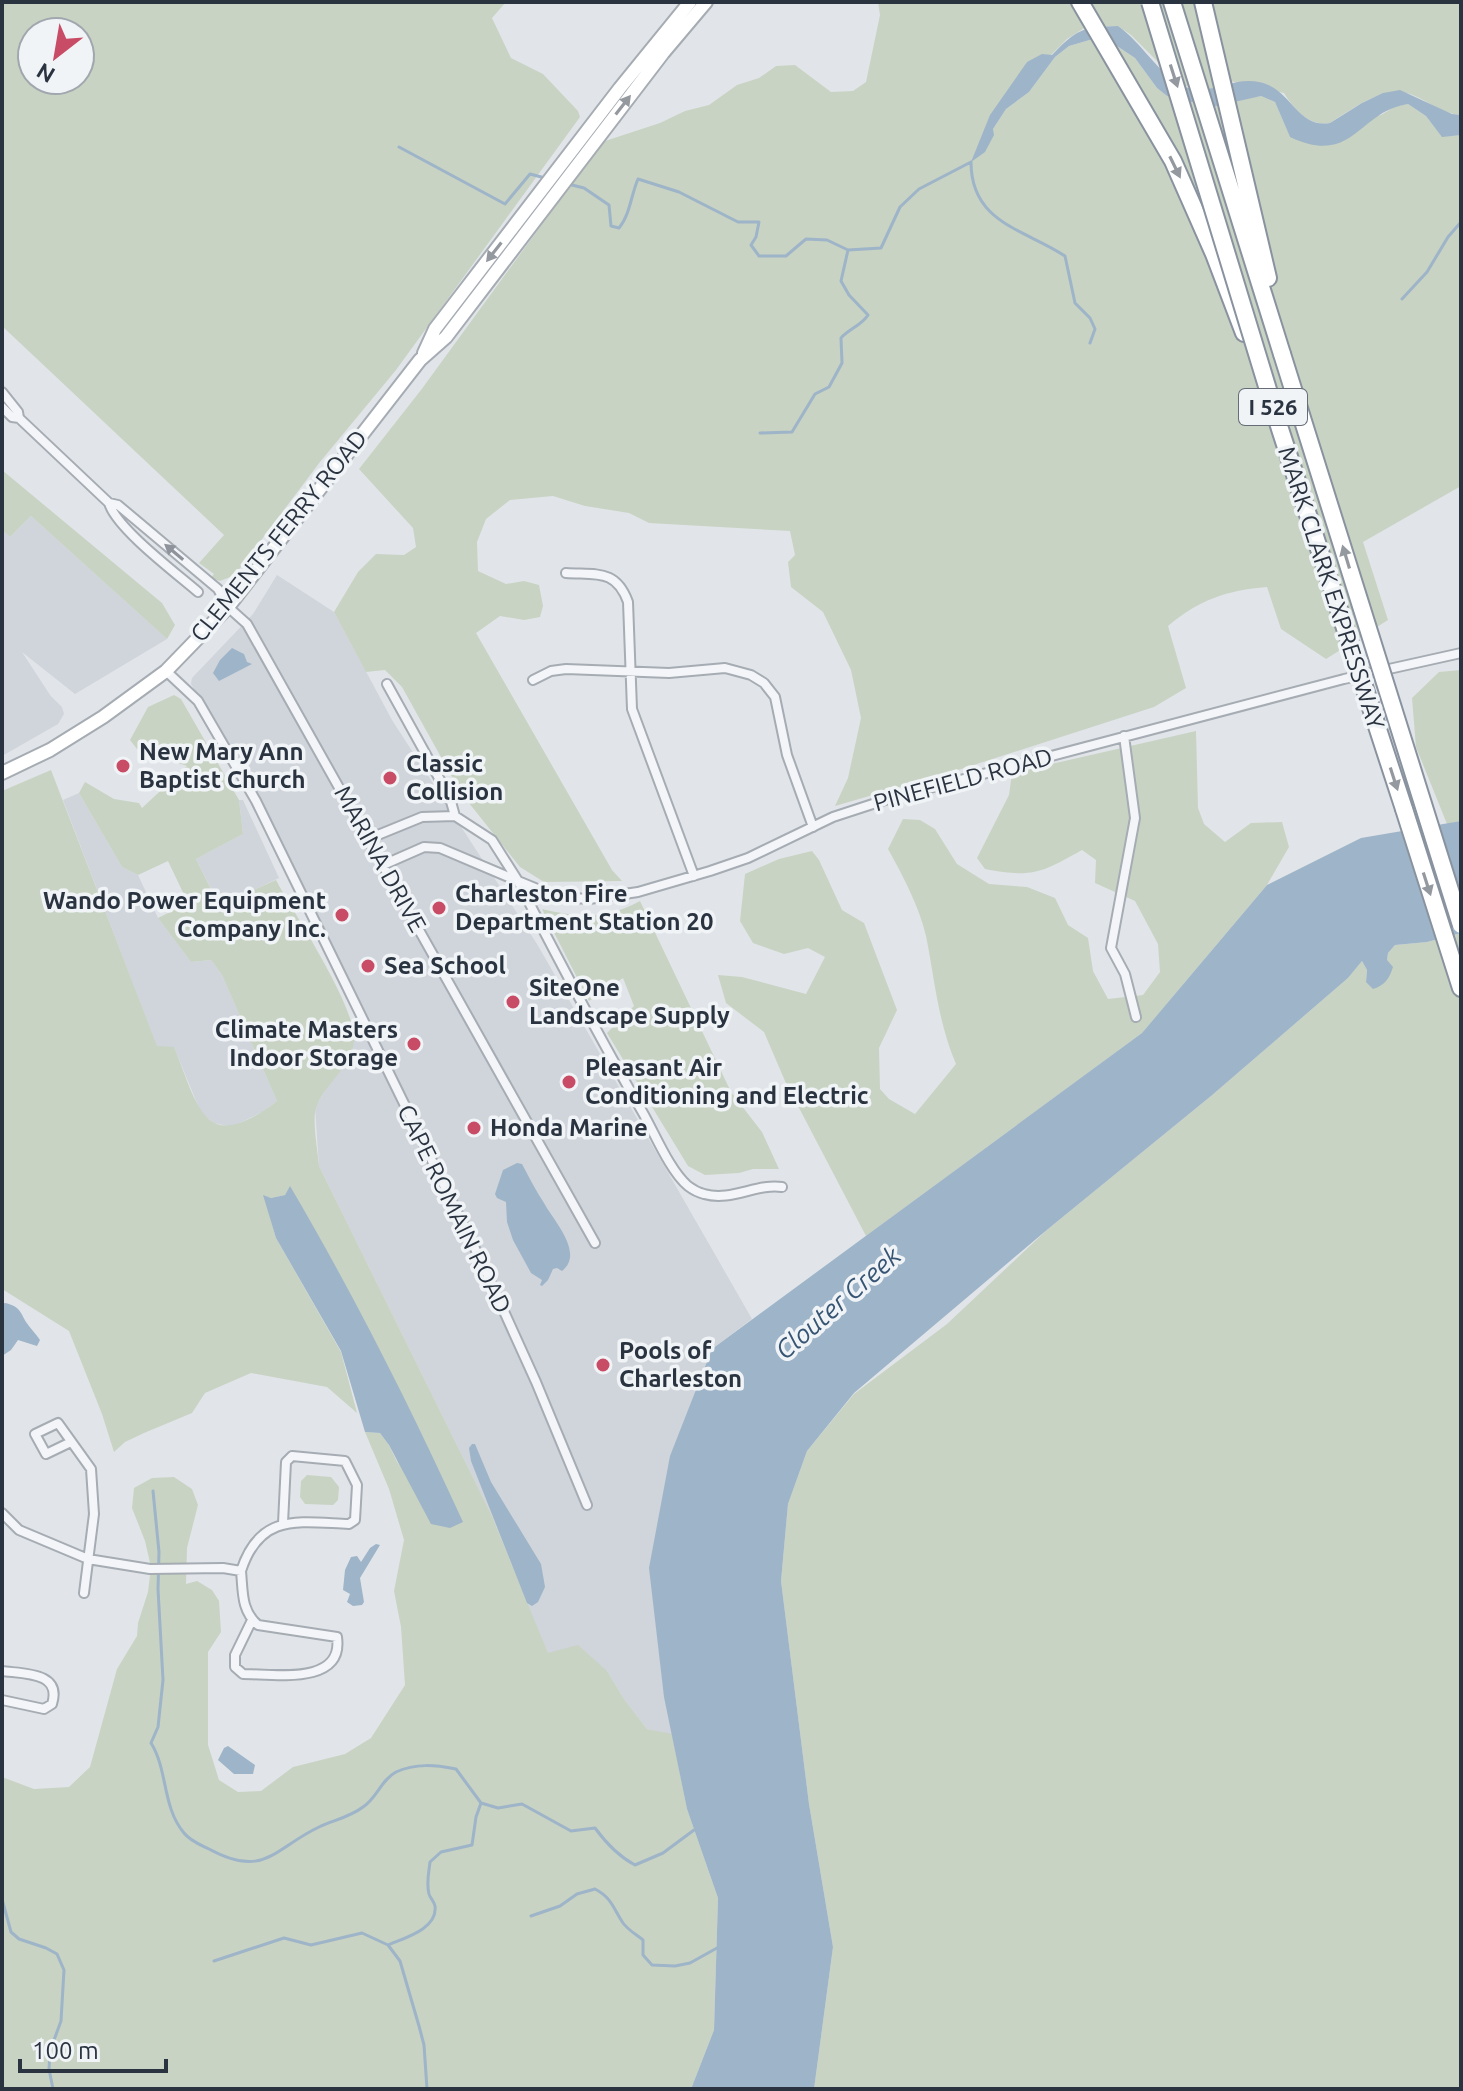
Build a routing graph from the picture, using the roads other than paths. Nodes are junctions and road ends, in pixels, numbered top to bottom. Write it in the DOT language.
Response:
graph roads {
  1 [pos="690,2"];
  2 [pos="706,2"];
  3 [pos="1080,2"];
  4 [pos="1150,2"];
  5 [pos="1172,2"];
  6 [pos="1203,2"];
  7 [pos="570,163"];
  8 [pos="1282,354"];
  9 [pos="2,392"];
  10 [pos="2,407"];
  11 [pos="19,418"];
  12 [pos="1280,429"];
  13 [pos="109,503"];
  14 [pos="566,573"];
  15 [pos="198,592"];
  16 [pos="228,607"];
  17 [pos="1461,653"];
  18 [pos="166,671"];
  19 [pos="630,674"];
  20 [pos="533,680"];
  21 [pos="387,684"];
  22 [pos="1124,736"];
  23 [pos="2,773"];
  24 [pos="455,816"];
  25 [pos="813,827"];
  26 [pos="368,839"];
  27 [pos="383,865"];
  28 [pos="694,876"];
  29 [pos="518,881"];
  30 [pos="1461,925"];
  31 [pos="1461,988"];
  32 [pos="1136,1017"];
  33 [pos="782,1187"];
  34 [pos="595,1243"];
  35 [pos="71,1442"];
  36 [pos="587,1505"];
  37 [pos="2,1513"];
  38 [pos="283,1523"];
  39 [pos="88,1559"];
  40 [pos="241,1571"];
  41 [pos="84,1593"];
  42 [pos="252,1620"];
  43 [pos="2,1671"];
  44 [pos="2,1700"];
  1 -- 7 [label="main road, CLEMENTS FERRY ROAD"];
  7 -- 2 [label="main road, CLEMENTS FERRY ROAD, one-way"];
  3 -- 12 [label="highway, one-way, bridge"];
  4 -- 12 [label="highway, MARK CLARK EXPRESSWAY / I 526, one-way, bridge"];
  5 -- 8 [label="highway, MARK CLARK EXPRESSWAY / I 526"];
  6 -- 8 [label="highway"];
  7 -- 16 [label="main road, CLEMENTS FERRY ROAD"];
  30 -- 8 [label="highway, MARK CLARK EXPRESSWAY / I 526, one-way, bridge"];
  9 -- 11 [label="street"];
  10 -- 11 [label="street"];
  11 -- 13 [label="street"];
  12 -- 31 [label="highway, MARK CLARK EXPRESSWAY / I 526, one-way, bridge"];
  13 -- 15 [label="street"];
  16 -- 13 [label="street, MARINA DRIVE, one-way"];
  14 -- 19 [label="street"];
  16 -- 18 [label="main road, CLEMENTS FERRY ROAD"];
  16 -- 26 [label="street, MARINA DRIVE"];
  17 -- 22 [label="street, PINEFIELD ROAD"];
  18 -- 23 [label="main road, CLEMENTS FERRY ROAD"];
  18 -- 36 [label="street, CAPE ROMAIN ROAD"];
  19 -- 20 [label="street"];
  19 -- 25 [label="street"];
  19 -- 28 [label="street"];
  21 -- 24 [label="street"];
  22 -- 25 [label="street, PINEFIELD ROAD"];
  22 -- 32 [label="street"];
  24 -- 26 [label="street"];
  24 -- 29 [label="street"];
  25 -- 28 [label="street, PINEFIELD ROAD"];
  26 -- 27 [label="street, MARINA DRIVE"];
  27 -- 29 [label="street, PINEFIELD ROAD"];
  27 -- 34 [label="street, MARINA DRIVE"];
  28 -- 29 [label="street, PINEFIELD ROAD"];
  29 -- 33 [label="street"];
  35 -- 35 [label="street"];
  35 -- 39 [label="street"];
  37 -- 39 [label="street"];
  38 -- 38 [label="street"];
  38 -- 40 [label="street"];
  39 -- 40 [label="street"];
  39 -- 41 [label="street"];
  40 -- 42 [label="street"];
  42 -- 42 [label="street"];
  43 -- 44 [label="street"];
}
